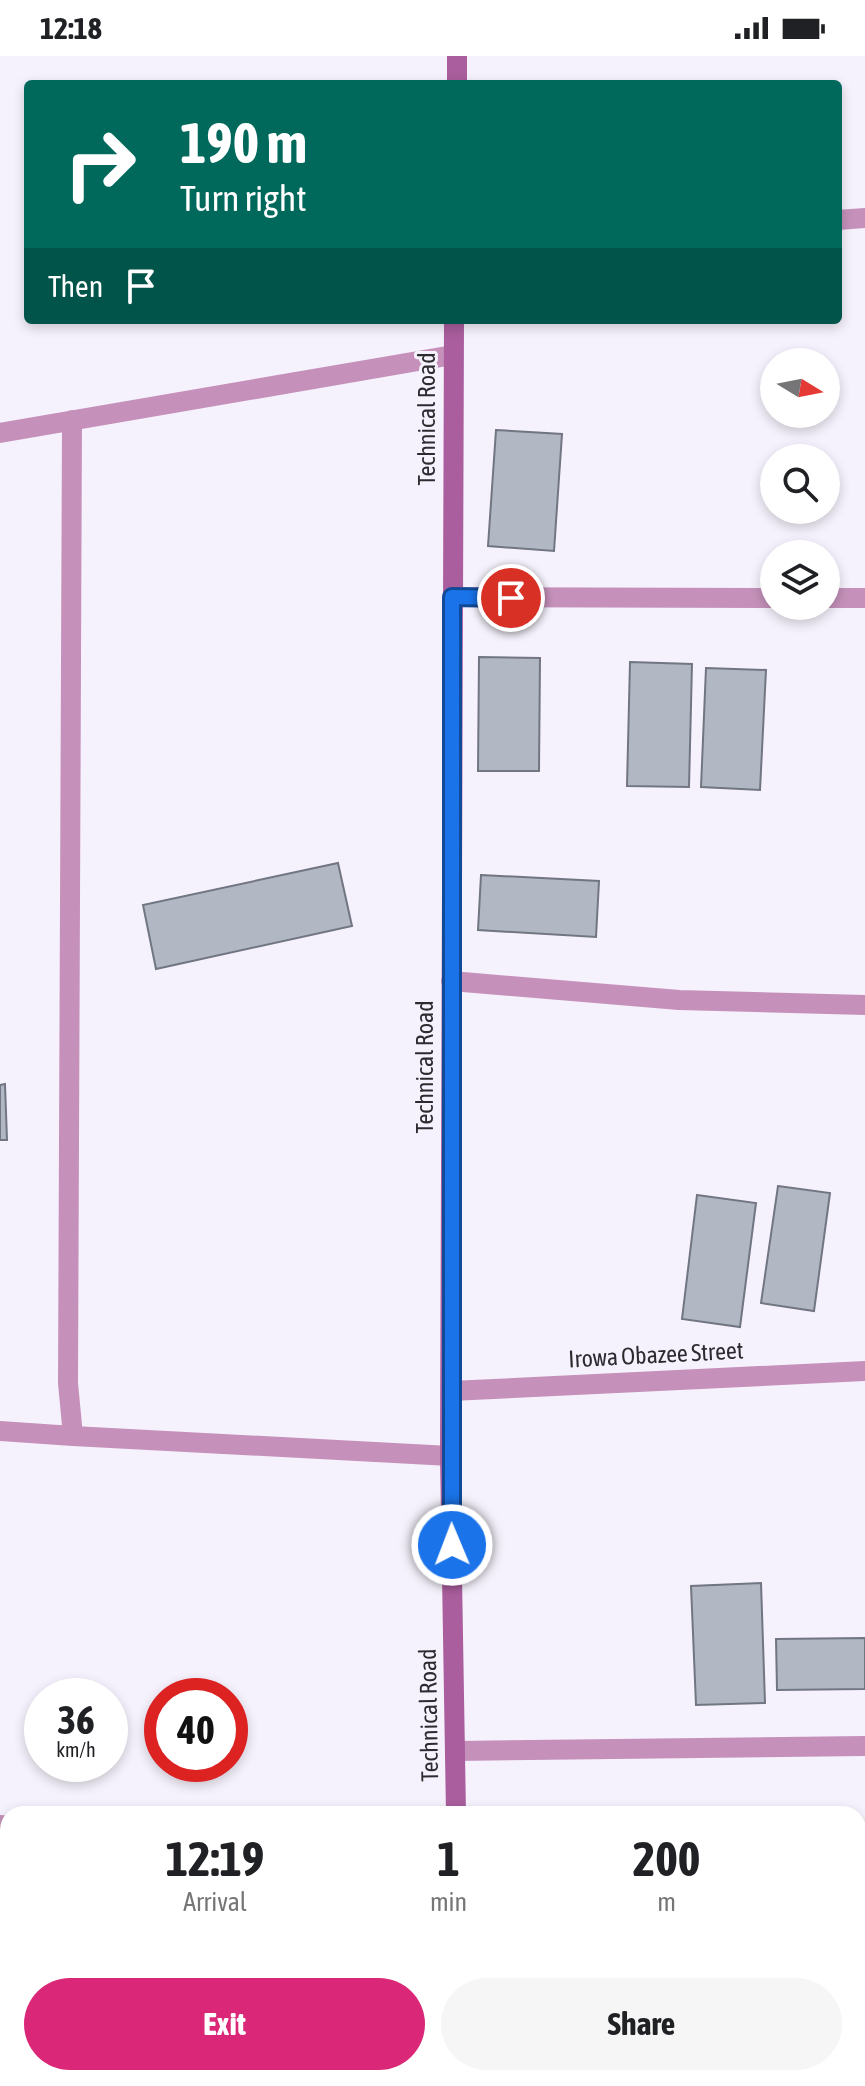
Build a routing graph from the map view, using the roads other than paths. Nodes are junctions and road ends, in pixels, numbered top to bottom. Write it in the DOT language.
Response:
graph roads {
  1 [pos="457,56"];
  2 [pos="457,80"];
  3 [pos="865,218"];
  4 [pos="842,220"];
  5 [pos="454,324"];
  6 [pos="453,355"];
  7 [pos="72,420"];
  8 [pos="0,433"];
  9 [pos="452,597"];
  10 [pos="760,598"];
  11 [pos="840,598"];
  12 [pos="865,598"];
  13 [pos="451,981"];
  14 [pos="865,1005"];
  15 [pos="865,1371"];
  16 [pos="451,1391"];
  17 [pos="0,1431"];
  18 [pos="73,1436"];
  19 [pos="450,1456"];
  20 [pos="865,1746"];
  21 [pos="456,1751"];
  22 [pos="456,1806"];
  1 -- 2 [label="street"];
  3 -- 4 [label="street"];
  5 -- 6 [label="street, Technical Road"];
  6 -- 7 [label="street"];
  6 -- 9 [label="street, Technical Road"];
  7 -- 8 [label="street"];
  7 -- 18 [label="street"];
  9 -- 10 [label="street"];
  9 -- 13 [label="street, Technical Road"];
  11 -- 12 [label="street"];
  13 -- 14 [label="street"];
  13 -- 16 [label="street, Technical Road"];
  15 -- 16 [label="street, Irowa Obazee Street"];
  16 -- 19 [label="street, Technical Road"];
  17 -- 18 [label="street"];
  18 -- 19 [label="street"];
  19 -- 21 [label="street, Technical Road"];
  20 -- 21 [label="street"];
  21 -- 22 [label="street, Technical Road"];
}
